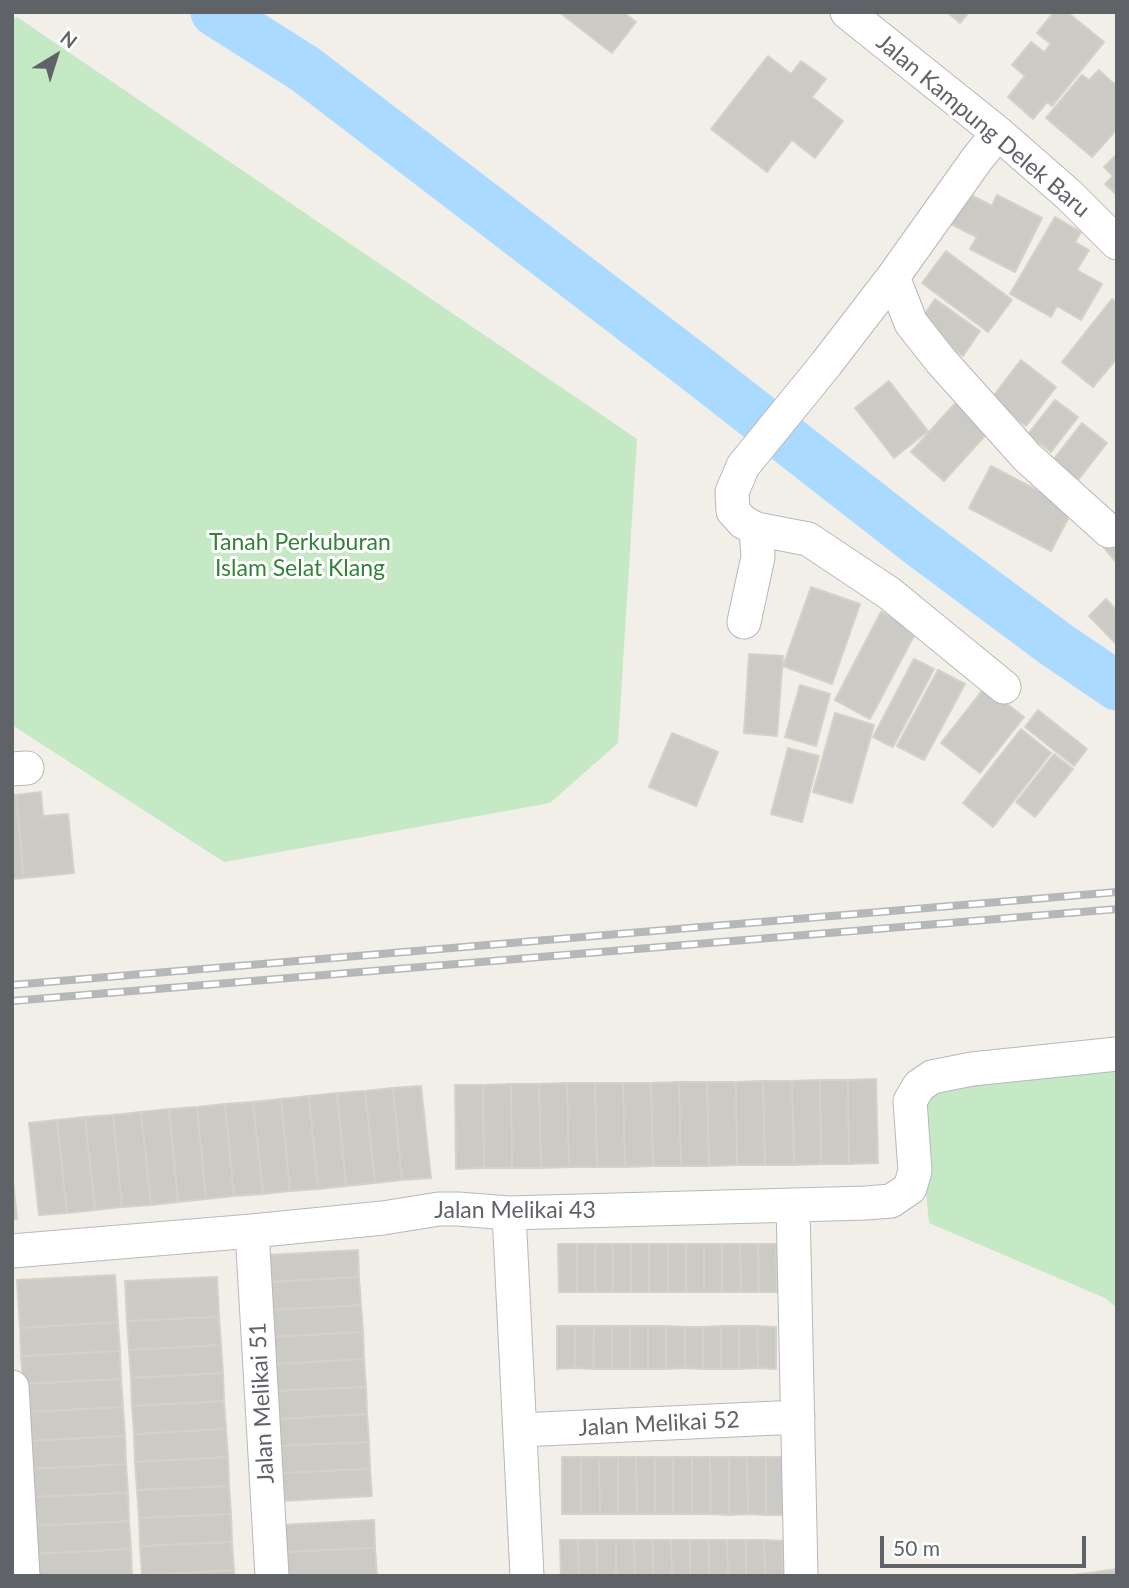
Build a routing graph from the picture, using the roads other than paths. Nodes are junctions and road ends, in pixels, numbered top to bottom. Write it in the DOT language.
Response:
graph roads {
  1 [pos="847,12"];
  2 [pos="998,133"];
  3 [pos="1117,243"];
  4 [pos="893,277"];
  5 [pos="756,529"];
  6 [pos="1109,531"];
  7 [pos="744,622"];
  8 [pos="1004,687"];
  9 [pos="1117,1054"];
  10 [pos="793,1205"];
  11 [pos="509,1213"];
  12 [pos="253,1231"];
  13 [pos="12,1251"];
  14 [pos="12,1387"];
  15 [pos="798,1417"];
  16 [pos="14,1430"];
  17 [pos="520,1430"];
  18 [pos="23,1576"];
  19 [pos="272,1576"];
  20 [pos="527,1576"];
  21 [pos="801,1576"];
  1 -- 2 [label="street, Jalan Kampung Delek Baru"];
  2 -- 3 [label="street, Jalan Kampung Delek Baru"];
  2 -- 4 [label="street"];
  4 -- 5 [label="street"];
  4 -- 6 [label="street"];
  5 -- 7 [label="street"];
  5 -- 8 [label="street"];
  9 -- 10 [label="street, Jalan Melikai 43"];
  10 -- 11 [label="street, Jalan Melikai 43"];
  10 -- 15 [label="street"];
  11 -- 12 [label="street, Jalan Melikai 43"];
  11 -- 17 [label="street"];
  12 -- 13 [label="street, Jalan Melikai 43"];
  12 -- 19 [label="street, Jalan Melikai 51"];
  14 -- 16 [label="street"];
  15 -- 17 [label="street, Jalan Melikai 52"];
  15 -- 21 [label="street"];
  16 -- 18 [label="street"];
  17 -- 20 [label="street"];
}
